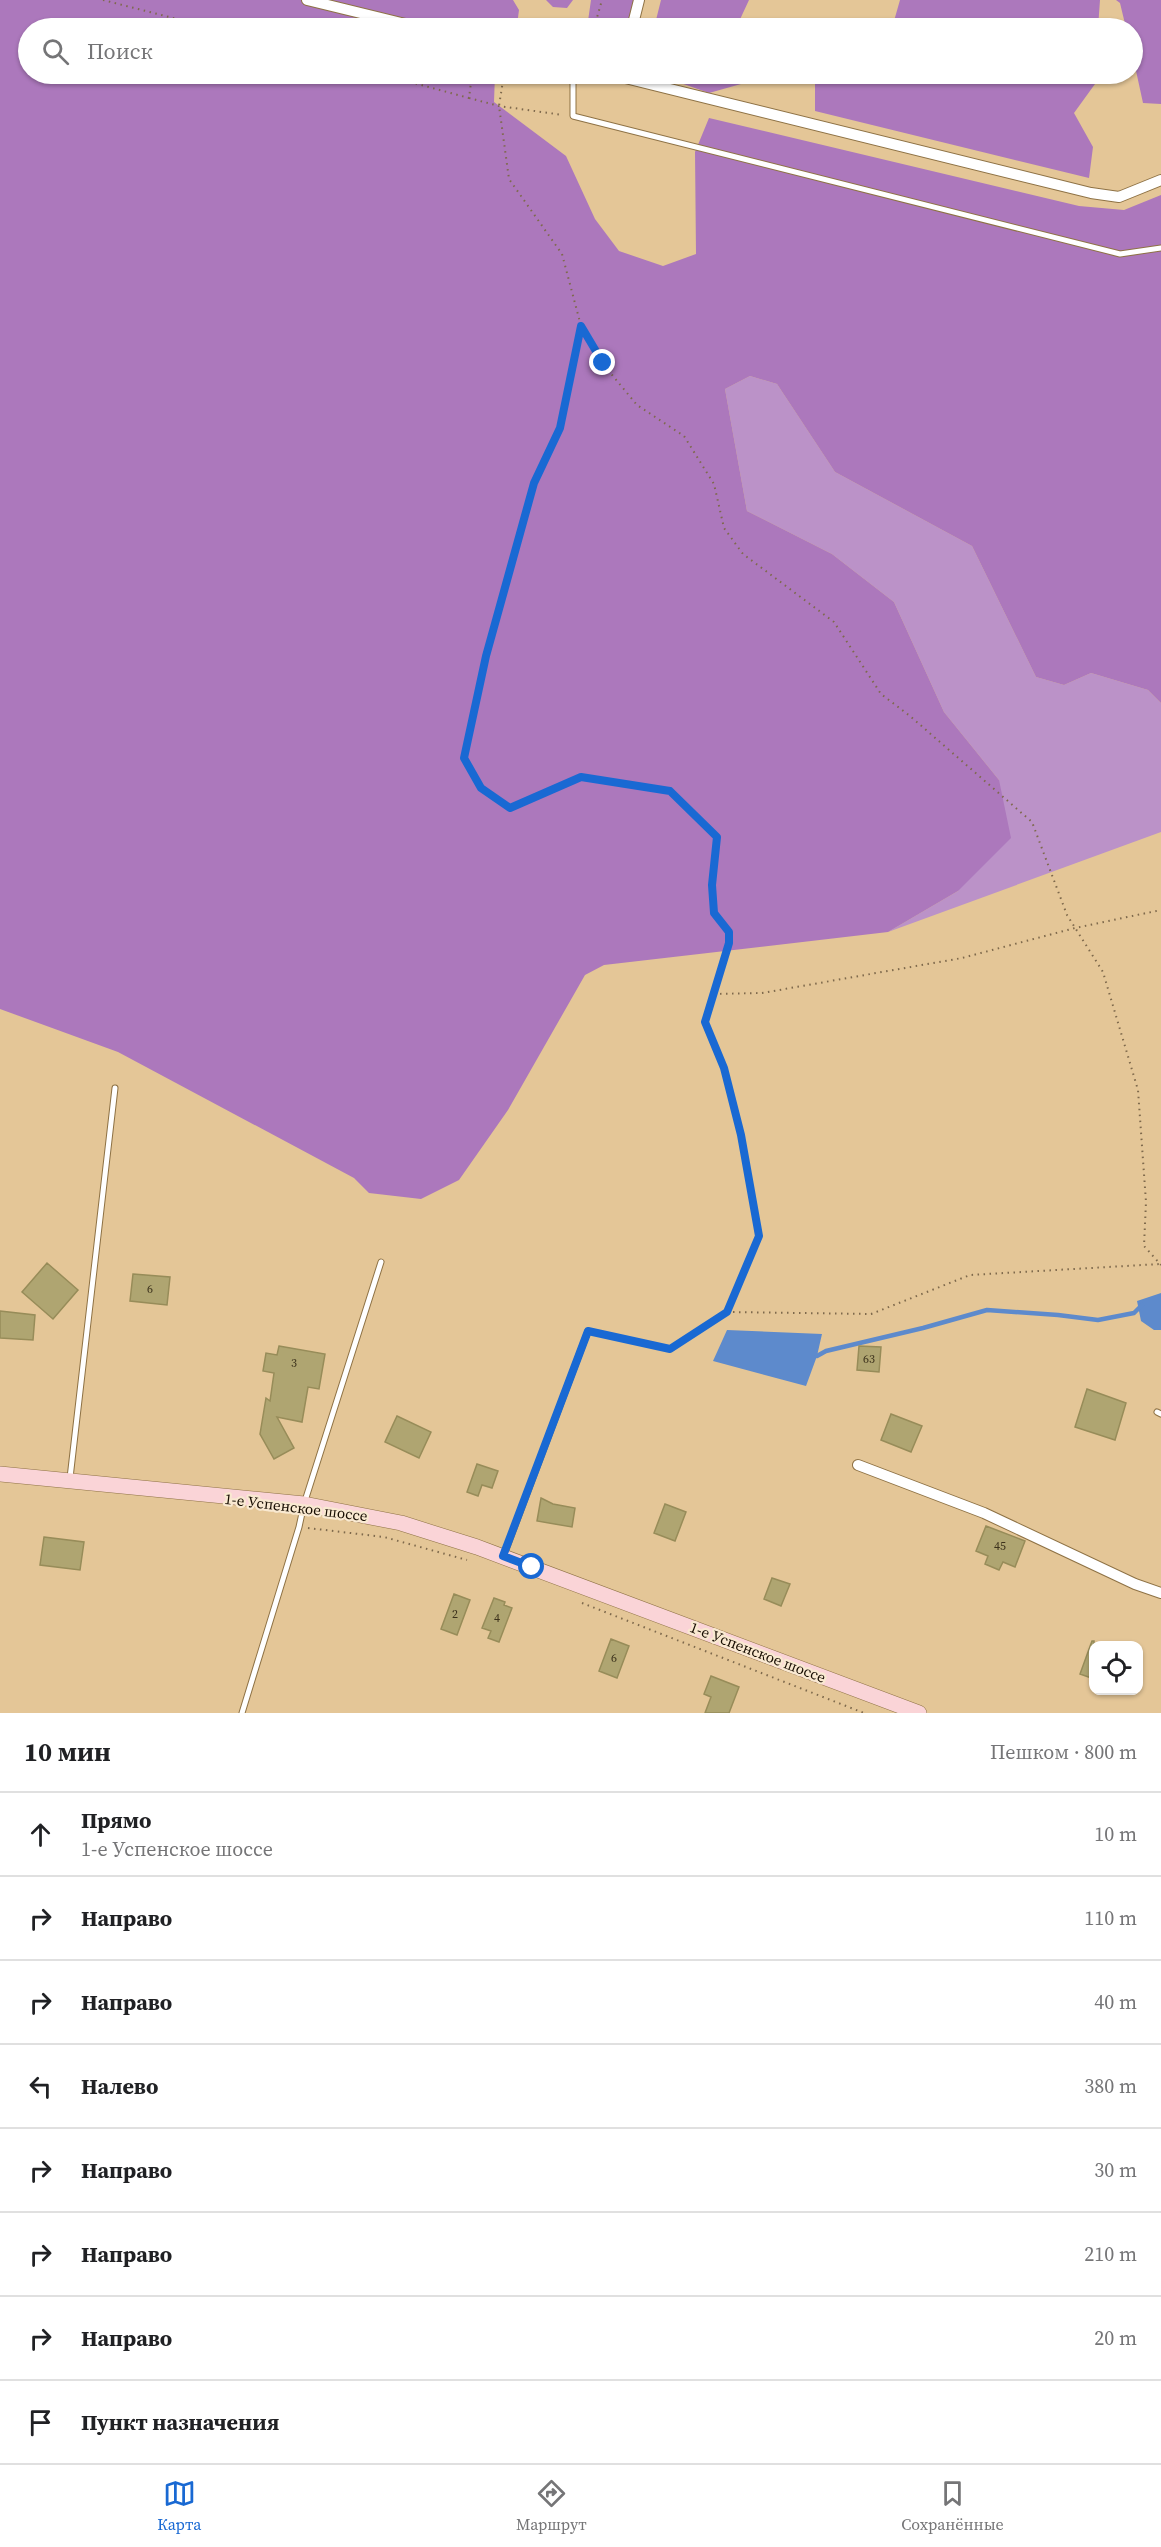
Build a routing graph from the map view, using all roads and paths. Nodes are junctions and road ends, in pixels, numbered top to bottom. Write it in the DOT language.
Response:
graph roads {
  1 [pos="103,0"];
  2 [pos="306,0"];
  3 [pos="602,0"];
  4 [pos="639,0"];
  5 [pos="173,18"];
  6 [pos="381,18"];
  7 [pos="597,18"];
  8 [pos="634,18"];
  9 [pos="418,84"];
  10 [pos="471,84"];
  11 [pos="502,84"];
  12 [pos="573,84"];
  13 [pos="657,84"];
  14 [pos="469,98"];
  15 [pos="499,106"];
  16 [pos="573,116"];
  17 [pos="1161,180"];
  18 [pos="1161,248"];
  19 [pos="581,326"];
  20 [pos="1161,910"];
  21 [pos="1075,928"];
  22 [pos="714,994"];
  23 [pos="115,1088"];
  24 [pos="381,1262"];
  25 [pos="1160,1264"];
  26 [pos="727,1312"];
  27 [pos="588,1331"];
  28 [pos="858,1465"];
  29 [pos="0,1474"];
  30 [pos="70,1483"];
  31 [pos="304,1504"];
  32 [pos="299,1527"];
  33 [pos="503,1556"];
  34 [pos="472,1562"];
  35 [pos="1161,1593"];
  36 [pos="581,1603"];
  37 [pos="242,1713"];
  38 [pos="864,1713"];
  39 [pos="919,1713"];
  1 -- 5 [label="path"];
  2 -- 6 [label="street"];
  3 -- 7 [label="path"];
  4 -- 8 [label="street"];
  9 -- 14 [label="path"];
  10 -- 14 [label="path"];
  11 -- 15 [label="path"];
  12 -- 16 [label="lane"];
  13 -- 17 [label="street"];
  14 -- 15 [label="path"];
  15 -- 16 [label="path"];
  15 -- 19 [label="path"];
  16 -- 18 [label="lane"];
  19 -- 21 [label="path"];
  19 -- 22 [label="path"];
  20 -- 21 [label="path"];
  21 -- 22 [label="path"];
  21 -- 25 [label="path"];
  22 -- 26 [label="path"];
  23 -- 30 [label="lane"];
  24 -- 31 [label="lane"];
  25 -- 26 [label="path"];
  26 -- 27 [label="path"];
  27 -- 33 [label="lane"];
  28 -- 35 [label="street"];
  29 -- 30 [label="main road, 1-е Успенское шоссе"];
  30 -- 31 [label="main road, 1-е Успенское шоссе"];
  31 -- 32 [label="lane"];
  31 -- 33 [label="main road, 1-е Успенское шоссе"];
  32 -- 34 [label="path"];
  32 -- 37 [label="lane"];
  33 -- 39 [label="main road, 1-е Успенское шоссе"];
  36 -- 38 [label="path"];
}
